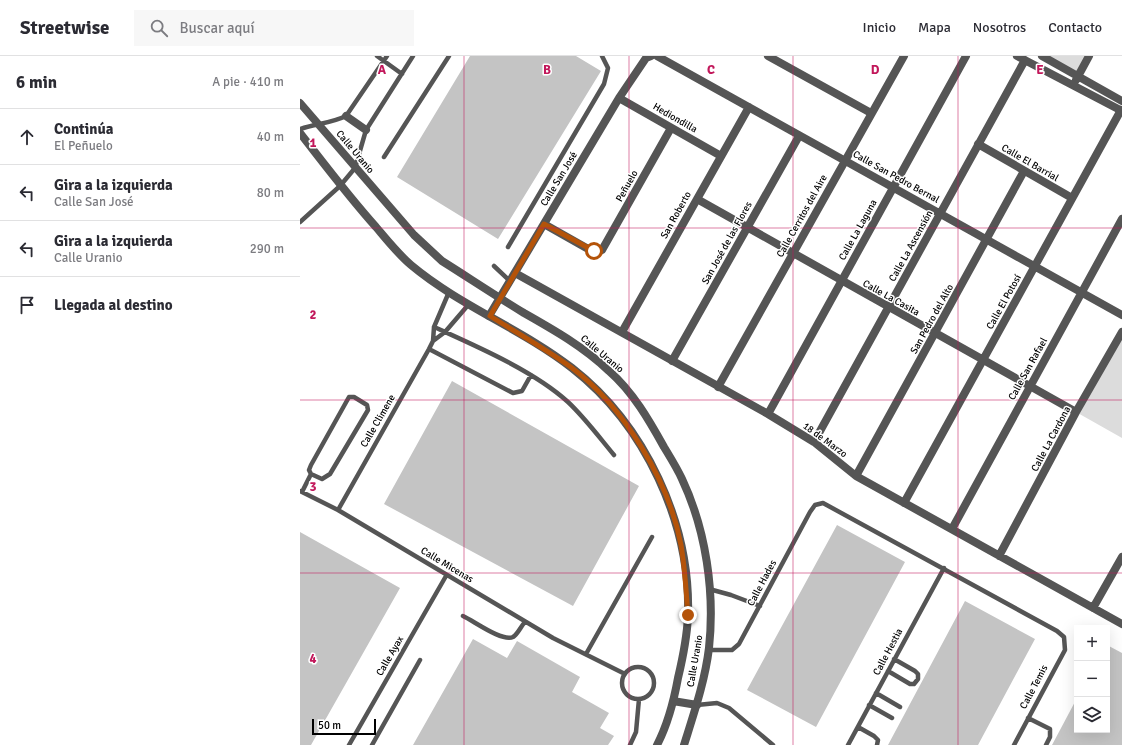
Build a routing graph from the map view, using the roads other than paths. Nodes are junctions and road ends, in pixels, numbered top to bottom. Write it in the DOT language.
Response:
graph roads {
  1 [pos="377,56"];
  2 [pos="387,56"];
  3 [pos="414,56"];
  4 [pos="449,56"];
  5 [pos="602,56"];
  6 [pos="658,56"];
  7 [pos="768,56"];
  8 [pos="904,56"];
  9 [pos="966,56"];
  10 [pos="1042,56"];
  11 [pos="1090,56"];
  12 [pos="647,57"];
  13 [pos="1021,58"];
  14 [pos="384,61"];
  15 [pos="402,74"];
  16 [pos="1079,75"];
  17 [pos="1074,84"];
  18 [pos="618,98"];
  19 [pos="1122,101"];
  20 [pos="300,103"];
  21 [pos="749,107"];
  22 [pos="1121,111"];
  23 [pos="871,113"];
  24 [pos="346,116"];
  25 [pos="317,123"];
  26 [pos="670,128"];
  27 [pos="300,129"];
  28 [pos="366,130"];
  29 [pos="300,133"];
  30 [pos="799,136"];
  31 [pos="978,144"];
  32 [pos="721,156"];
  33 [pos="384,158"];
  34 [pos="844,160"];
  35 [pos="355,168"];
  36 [pos="1024,171"];
  37 [pos="340,186"];
  38 [pos="894,187"];
  39 [pos="1072,198"];
  40 [pos="696,199"];
  41 [pos="940,213"];
  42 [pos="1122,219"];
  43 [pos="300,222"];
  44 [pos="544,224"];
  45 [pos="747,228"];
  46 [pos="986,239"];
  47 [pos="508,247"];
  48 [pos="792,254"];
  49 [pos="494,266"];
  50 [pos="1035,266"];
  51 [pos="515,273"];
  52 [pos="510,281"];
  53 [pos="841,282"];
  54 [pos="449,291"];
  55 [pos="1082,292"];
  56 [pos="500,298"];
  57 [pos="469,304"];
  58 [pos="888,308"];
  59 [pos="1122,315"];
  60 [pos="490,316"];
  61 [pos="434,327"];
  62 [pos="445,332"];
  63 [pos="622,332"];
  64 [pos="1122,332"];
  65 [pos="935,334"];
  66 [pos="433,340"];
  67 [pos="429,349"];
  68 [pos="983,360"];
  69 [pos="672,361"];
  70 [pos="531,374"];
  71 [pos="1031,386"];
  72 [pos="718,387"];
  73 [pos="1076,412"];
  74 [pos="768,414"];
  75 [pos="814,442"];
  76 [pos="614,455"];
  77 [pos="312,474"];
  78 [pos="856,476"];
  79 [pos="301,492"];
  80 [pos="904,502"];
  81 [pos="338,510"];
  82 [pos="952,529"];
  83 [pos="652,537"];
  84 [pos="999,556"];
  85 [pos="1122,557"];
  86 [pos="944,568"];
  87 [pos="446,576"];
  88 [pos="710,589"];
  89 [pos="760,606"];
  90 [pos="1093,608"];
  91 [pos="463,616"];
  92 [pos="525,622"];
  93 [pos="1122,624"];
  94 [pos="709,650"];
  95 [pos="586,654"];
  96 [pos="894,659"];
  97 [pos="420,660"];
  98 [pos="888,670"];
  99 [pos="626,674"];
  100 [pos="876,693"];
  101 [pos="639,699"];
  102 [pos="673,702"];
  103 [pos="697,705"];
  104 [pos="869,705"];
  105 [pos="900,707"];
  106 [pos="892,718"];
  107 [pos="1028,718"];
  108 [pos="858,727"];
  109 [pos="1015,744"];
  110 [pos="349,745"];
  111 [pos="372,745"];
  112 [pos="630,745"];
  113 [pos="657,745"];
  114 [pos="684,745"];
  115 [pos="773,745"];
  116 [pos="848,745"];
  117 [pos="877,745"];
  118 [pos="1046,745"];
  1 -- 14 [label="lane"];
  2 -- 14 [label="lane"];
  3 -- 15 [label="lane"];
  4 -- 33 [label="lane"];
  5 -- 47 [label="lane"];
  6 -- 21 [label="street, Calle San Pedro Bernal"];
  7 -- 23 [label="street"];
  8 -- 23 [label="street, Calle Cerritos del Aire"];
  9 -- 38 [label="street, Calle La Laguna"];
  10 -- 16 [label="street"];
  11 -- 16 [label="street"];
  12 -- 18 [label="street, Calle San José"];
  13 -- 17 [label="street"];
  13 -- 31 [label="street, Calle La Ascensión"];
  14 -- 15 [label="lane"];
  14 -- 24 [label="lane"];
  15 -- 28 [label="lane"];
  16 -- 17 [label="street"];
  16 -- 19 [label="street"];
  17 -- 22 [label="street"];
  18 -- 26 [label="street, Hediondilla"];
  18 -- 44 [label="street, Calle San José"];
  20 -- 25 [label="street, Calle Uranio"];
  21 -- 30 [label="street, Calle San Pedro Bernal"];
  21 -- 32 [label="street, San Roberto"];
  22 -- 39 [label="street, Calle El Potosí"];
  23 -- 34 [label="street, Calle Cerritos del Aire"];
  24 -- 25 [label="lane"];
  24 -- 28 [label="street"];
  25 -- 27 [label="lane"];
  25 -- 35 [label="street, Calle Uranio"];
  26 -- 32 [label="street, Hediondilla"];
  26 -- 44 [label="street, Peñuelo"];
  28 -- 35 [label="lane"];
  29 -- 37 [label="street, Calle Uranio"];
  30 -- 34 [label="street, Calle San Pedro Bernal"];
  30 -- 45 [label="street, San José de las Flores"];
  31 -- 36 [label="street, Calle El Barrial"];
  31 -- 41 [label="street, Calle La Ascensión"];
  32 -- 40 [label="street, San Roberto"];
  34 -- 38 [label="street, Calle San Pedro Bernal"];
  34 -- 48 [label="street, Calle Cerritos del Aire"];
  35 -- 37 [label="lane"];
  35 -- 56 [label="street, Calle Uranio"];
  36 -- 39 [label="street, Calle El Barrial"];
  36 -- 46 [label="street, San Pedro del Alto"];
  37 -- 43 [label="lane"];
  37 -- 54 [label="street, Calle Uranio"];
  38 -- 41 [label="street, Calle San Pedro Bernal"];
  38 -- 53 [label="street, Calle La Laguna"];
  39 -- 50 [label="street, Calle El Potosí"];
  40 -- 45 [label="street, Calle La Casita"];
  40 -- 63 [label="street, San Roberto"];
  41 -- 46 [label="street, Calle San Pedro Bernal"];
  41 -- 58 [label="street, Calle La Ascensión"];
  42 -- 55 [label="street, Calle San Rafael"];
  44 -- 51 [label="street, Calle San José"];
  45 -- 48 [label="street, Calle La Casita"];
  45 -- 69 [label="street, San José de las Flores"];
  46 -- 50 [label="street, Calle San Pedro Bernal"];
  46 -- 65 [label="street, San Pedro del Alto"];
  48 -- 53 [label="street, Calle La Casita"];
  48 -- 72 [label="street, Calle Cerritos del Aire"];
  49 -- 52 [label="lane"];
  50 -- 55 [label="street, Calle San Pedro Bernal"];
  50 -- 68 [label="street, Calle El Potosí"];
  51 -- 52 [label="street, Calle San José"];
  51 -- 63 [label="street, 18 de Marzo"];
  52 -- 56 [label="street, Calle San José"];
  53 -- 58 [label="street, Calle La Casita"];
  53 -- 74 [label="street, Calle La Laguna"];
  54 -- 57 [label="street, Calle Uranio"];
  54 -- 61 [label="lane, Calle Climene"];
  55 -- 59 [label="street, Calle San Pedro Bernal"];
  55 -- 71 [label="street, Calle San Rafael"];
  56 -- 60 [label="street, Calle San José"];
  56 -- 88 [label="street, Calle Uranio"];
  57 -- 60 [label="street, Calle Uranio"];
  57 -- 62 [label="lane"];
  58 -- 65 [label="street, Calle La Casita"];
  58 -- 75 [label="street, Calle La Ascensión"];
  60 -- 102 [label="street, Calle Uranio"];
  61 -- 62 [label="lane"];
  61 -- 66 [label="lane, Calle Climene"];
  62 -- 66 [label="lane"];
  62 -- 70 [label="lane"];
  63 -- 69 [label="street, 18 de Marzo"];
  64 -- 73 [label="street, Calle La Cardona"];
  65 -- 68 [label="street, Calle La Casita"];
  65 -- 78 [label="street, San Pedro del Alto"];
  66 -- 67 [label="lane, Calle Climene"];
  67 -- 70 [label="lane"];
  67 -- 81 [label="lane, Calle Climene"];
  68 -- 71 [label="street, Calle La Casita"];
  68 -- 80 [label="street, Calle El Potosí"];
  69 -- 72 [label="street, 18 de Marzo"];
  70 -- 76 [label="lane"];
  71 -- 73 [label="street, Calle La Casita"];
  71 -- 82 [label="street, Calle San Rafael"];
  72 -- 74 [label="street, 18 de Marzo"];
  73 -- 84 [label="street, Calle La Cardona"];
  74 -- 75 [label="street, 18 de Marzo"];
  75 -- 78 [label="street, 18 de Marzo"];
  77 -- 77 [label="lane"];
  77 -- 79 [label="lane"];
  78 -- 80 [label="street, 18 de Marzo"];
  79 -- 81 [label="lane, Calle Micenas"];
  80 -- 82 [label="street, 18 de Marzo"];
  81 -- 87 [label="lane, Calle Micenas"];
  82 -- 84 [label="street, 18 de Marzo"];
  83 -- 95 [label="lane"];
  84 -- 90 [label="street, 18 de Marzo"];
  85 -- 90 [label="street"];
  86 -- 89 [label="lane, Calle Hades"];
  86 -- 96 [label="lane, Calle Hestia"];
  86 -- 107 [label="lane, Calle Temis"];
  87 -- 92 [label="lane, Calle Micenas"];
  87 -- 110 [label="lane, Calle Ayax"];
  88 -- 89 [label="lane"];
  88 -- 94 [label="street, Calle Uranio"];
  89 -- 94 [label="lane, Calle Hades"];
  90 -- 93 [label="street, 18 de Marzo"];
  91 -- 92 [label="lane"];
  92 -- 95 [label="lane, Calle Micenas"];
  94 -- 103 [label="street, Calle Uranio"];
  95 -- 99 [label="lane, Calle Micenas"];
  96 -- 98 [label="lane, Calle Hestia"];
  96 -- 98 [label="lane"];
  97 -- 111 [label="lane"];
  98 -- 100 [label="lane, Calle Hestia"];
  99 -- 101 [label="lane"];
  99 -- 101 [label="lane"];
  100 -- 104 [label="lane, Calle Hestia"];
  100 -- 105 [label="lane"];
  101 -- 112 [label="lane"];
  102 -- 103 [label="street"];
  102 -- 113 [label="street, Calle Uranio"];
  103 -- 114 [label="street, Calle Uranio"];
  103 -- 115 [label="lane"];
  104 -- 106 [label="lane"];
  104 -- 108 [label="lane, Calle Hestia"];
  107 -- 109 [label="lane, Calle Temis"];
  107 -- 118 [label="lane"];
  108 -- 116 [label="lane, Calle Hestia"];
  108 -- 117 [label="lane"];
}
